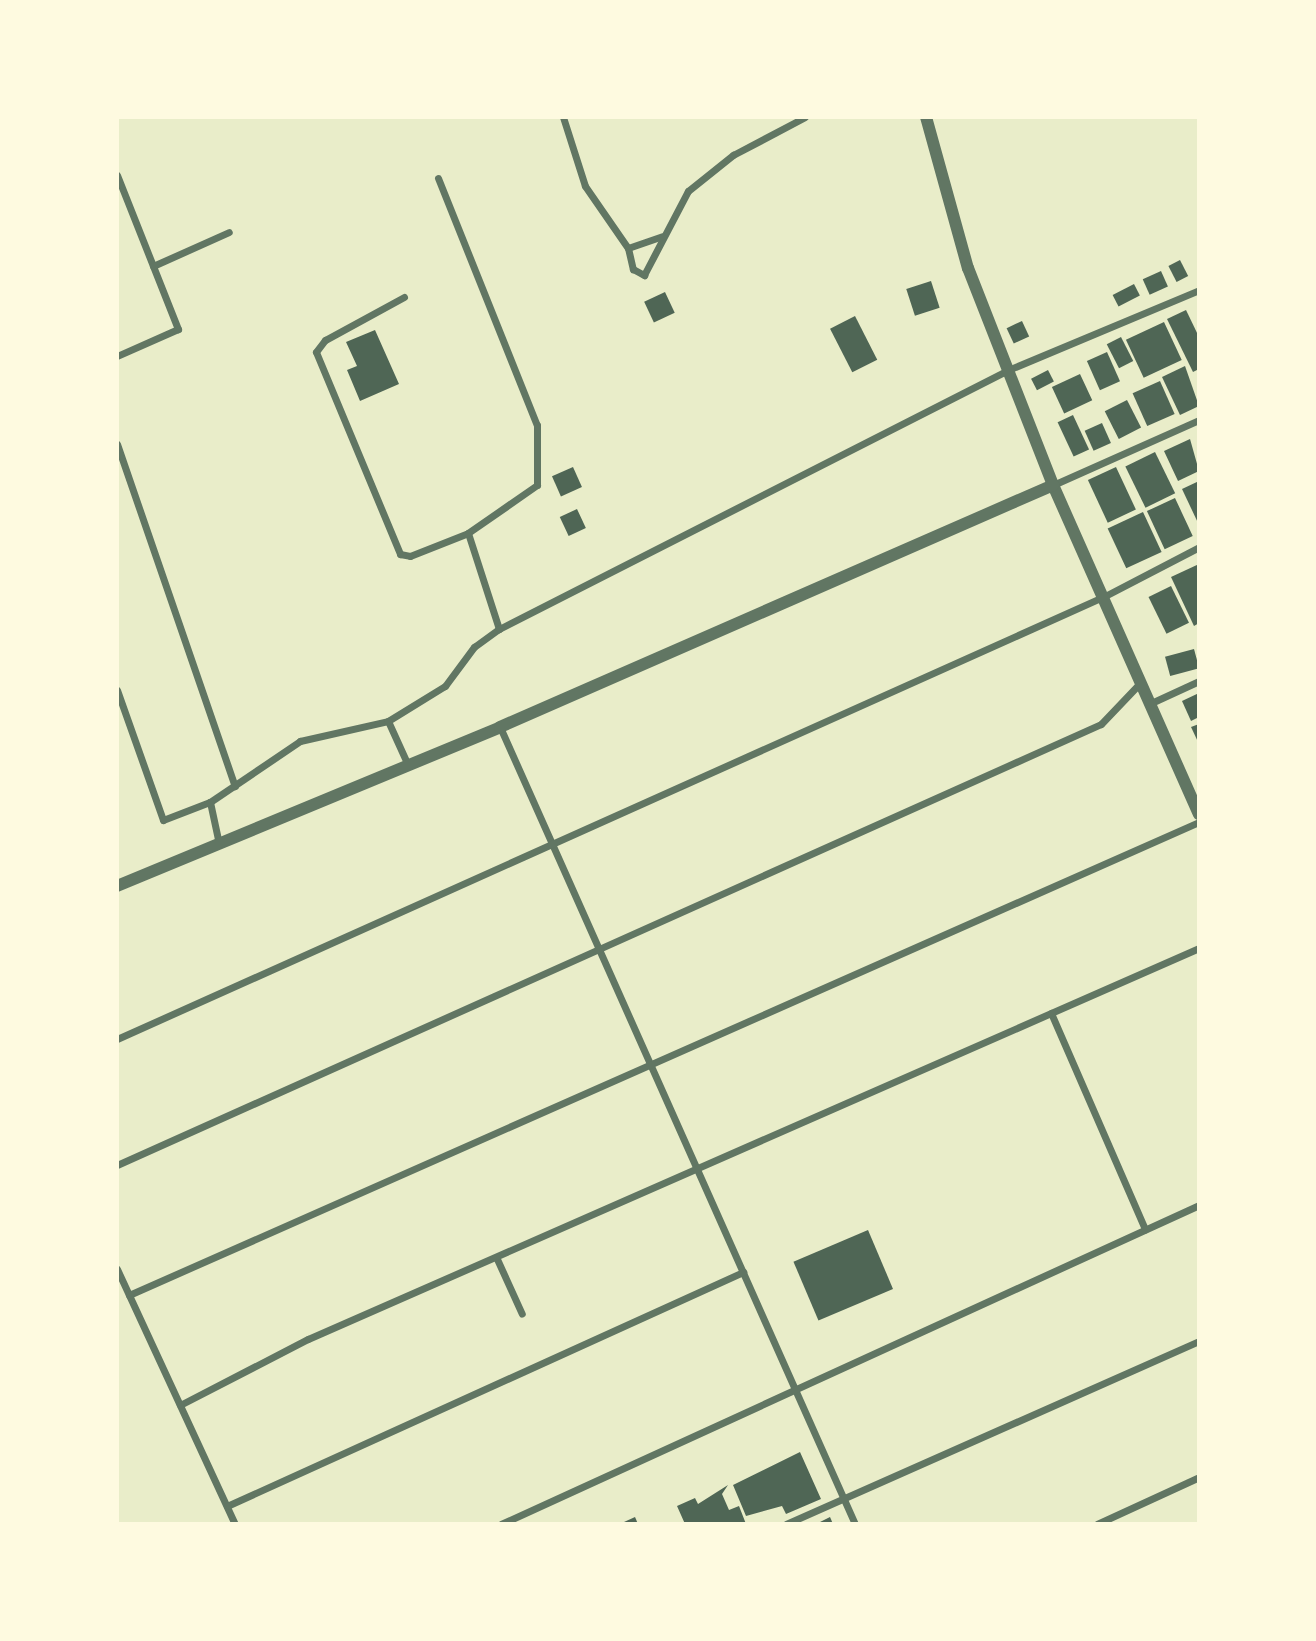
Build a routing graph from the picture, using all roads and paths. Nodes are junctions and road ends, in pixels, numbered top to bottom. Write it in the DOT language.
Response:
graph roads {
  1 [pos="563,117"];
  2 [pos="806,117"];
  3 [pos="926,117"];
  4 [pos="117,175"];
  5 [pos="438,178"];
  6 [pos="229,232"];
  7 [pos="662,236"];
  8 [pos="628,248"];
  9 [pos="153,266"];
  10 [pos="1199,290"];
  11 [pos="404,296"];
  12 [pos="117,356"];
  13 [pos="1008,370"];
  14 [pos="1199,420"];
  15 [pos="117,444"];
  16 [pos="1053,485"];
  17 [pos="468,533"];
  18 [pos="1199,547"];
  19 [pos="1105,596"];
  20 [pos="499,629"];
  21 [pos="1199,681"];
  22 [pos="1139,683"];
  23 [pos="117,691"];
  24 [pos="1149,704"];
  25 [pos="388,722"];
  26 [pos="500,727"];
  27 [pos="408,765"];
  28 [pos="235,786"];
  29 [pos="210,802"];
  30 [pos="1199,814"];
  31 [pos="1199,822"];
  32 [pos="551,842"];
  33 [pos="219,844"];
  34 [pos="117,886"];
  35 [pos="598,947"];
  36 [pos="1199,948"];
  37 [pos="1051,1013"];
  38 [pos="117,1039"];
  39 [pos="649,1060"];
  40 [pos="117,1165"];
  41 [pos="696,1166"];
  42 [pos="1199,1205"];
  43 [pos="1145,1229"];
  44 [pos="497,1259"];
  45 [pos="117,1269"];
  46 [pos="743,1272"];
  47 [pos="129,1296"];
  48 [pos="523,1314"];
  49 [pos="1199,1341"];
  50 [pos="795,1389"];
  51 [pos="180,1405"];
  52 [pos="1199,1476"];
  53 [pos="844,1498"];
  54 [pos="226,1506"];
  55 [pos="235,1524"];
  56 [pos="501,1524"];
  57 [pos="786,1524"];
  58 [pos="855,1524"];
  59 [pos="1097,1524"];
  1 -- 8 [label="street"];
  2 -- 7 [label="street"];
  3 -- 13 [label="street"];
  4 -- 9 [label="street"];
  5 -- 17 [label="street"];
  6 -- 9 [label="street"];
  7 -- 8 [label="street"];
  7 -- 8 [label="street"];
  9 -- 12 [label="street"];
  10 -- 13 [label="street"];
  11 -- 17 [label="street"];
  13 -- 16 [label="street"];
  13 -- 20 [label="street"];
  14 -- 16 [label="street"];
  15 -- 28 [label="street"];
  16 -- 19 [label="street"];
  16 -- 26 [label="street"];
  17 -- 20 [label="street"];
  18 -- 19 [label="street"];
  19 -- 22 [label="street"];
  19 -- 32 [label="street"];
  20 -- 25 [label="street"];
  21 -- 24 [label="street"];
  22 -- 24 [label="street"];
  22 -- 35 [label="street"];
  23 -- 29 [label="street"];
  24 -- 30 [label="street"];
  25 -- 27 [label="street"];
  25 -- 28 [label="street"];
  26 -- 27 [label="street"];
  26 -- 32 [label="street"];
  27 -- 33 [label="street"];
  28 -- 29 [label="street"];
  29 -- 33 [label="street"];
  31 -- 39 [label="street"];
  32 -- 35 [label="street"];
  32 -- 38 [label="street"];
  33 -- 34 [label="street"];
  35 -- 39 [label="street"];
  35 -- 40 [label="street"];
  36 -- 37 [label="street"];
  37 -- 41 [label="street"];
  37 -- 43 [label="street"];
  39 -- 41 [label="street"];
  39 -- 47 [label="street"];
  41 -- 44 [label="street"];
  41 -- 46 [label="street"];
  42 -- 43 [label="street"];
  43 -- 50 [label="street"];
  44 -- 48 [label="street"];
  44 -- 51 [label="street"];
  45 -- 47 [label="street"];
  46 -- 50 [label="street"];
  46 -- 54 [label="street"];
  47 -- 51 [label="street"];
  49 -- 53 [label="street"];
  50 -- 53 [label="street"];
  50 -- 56 [label="street"];
  51 -- 54 [label="street"];
  52 -- 59 [label="street"];
  53 -- 57 [label="street"];
  53 -- 58 [label="street"];
  54 -- 55 [label="street"];
}
